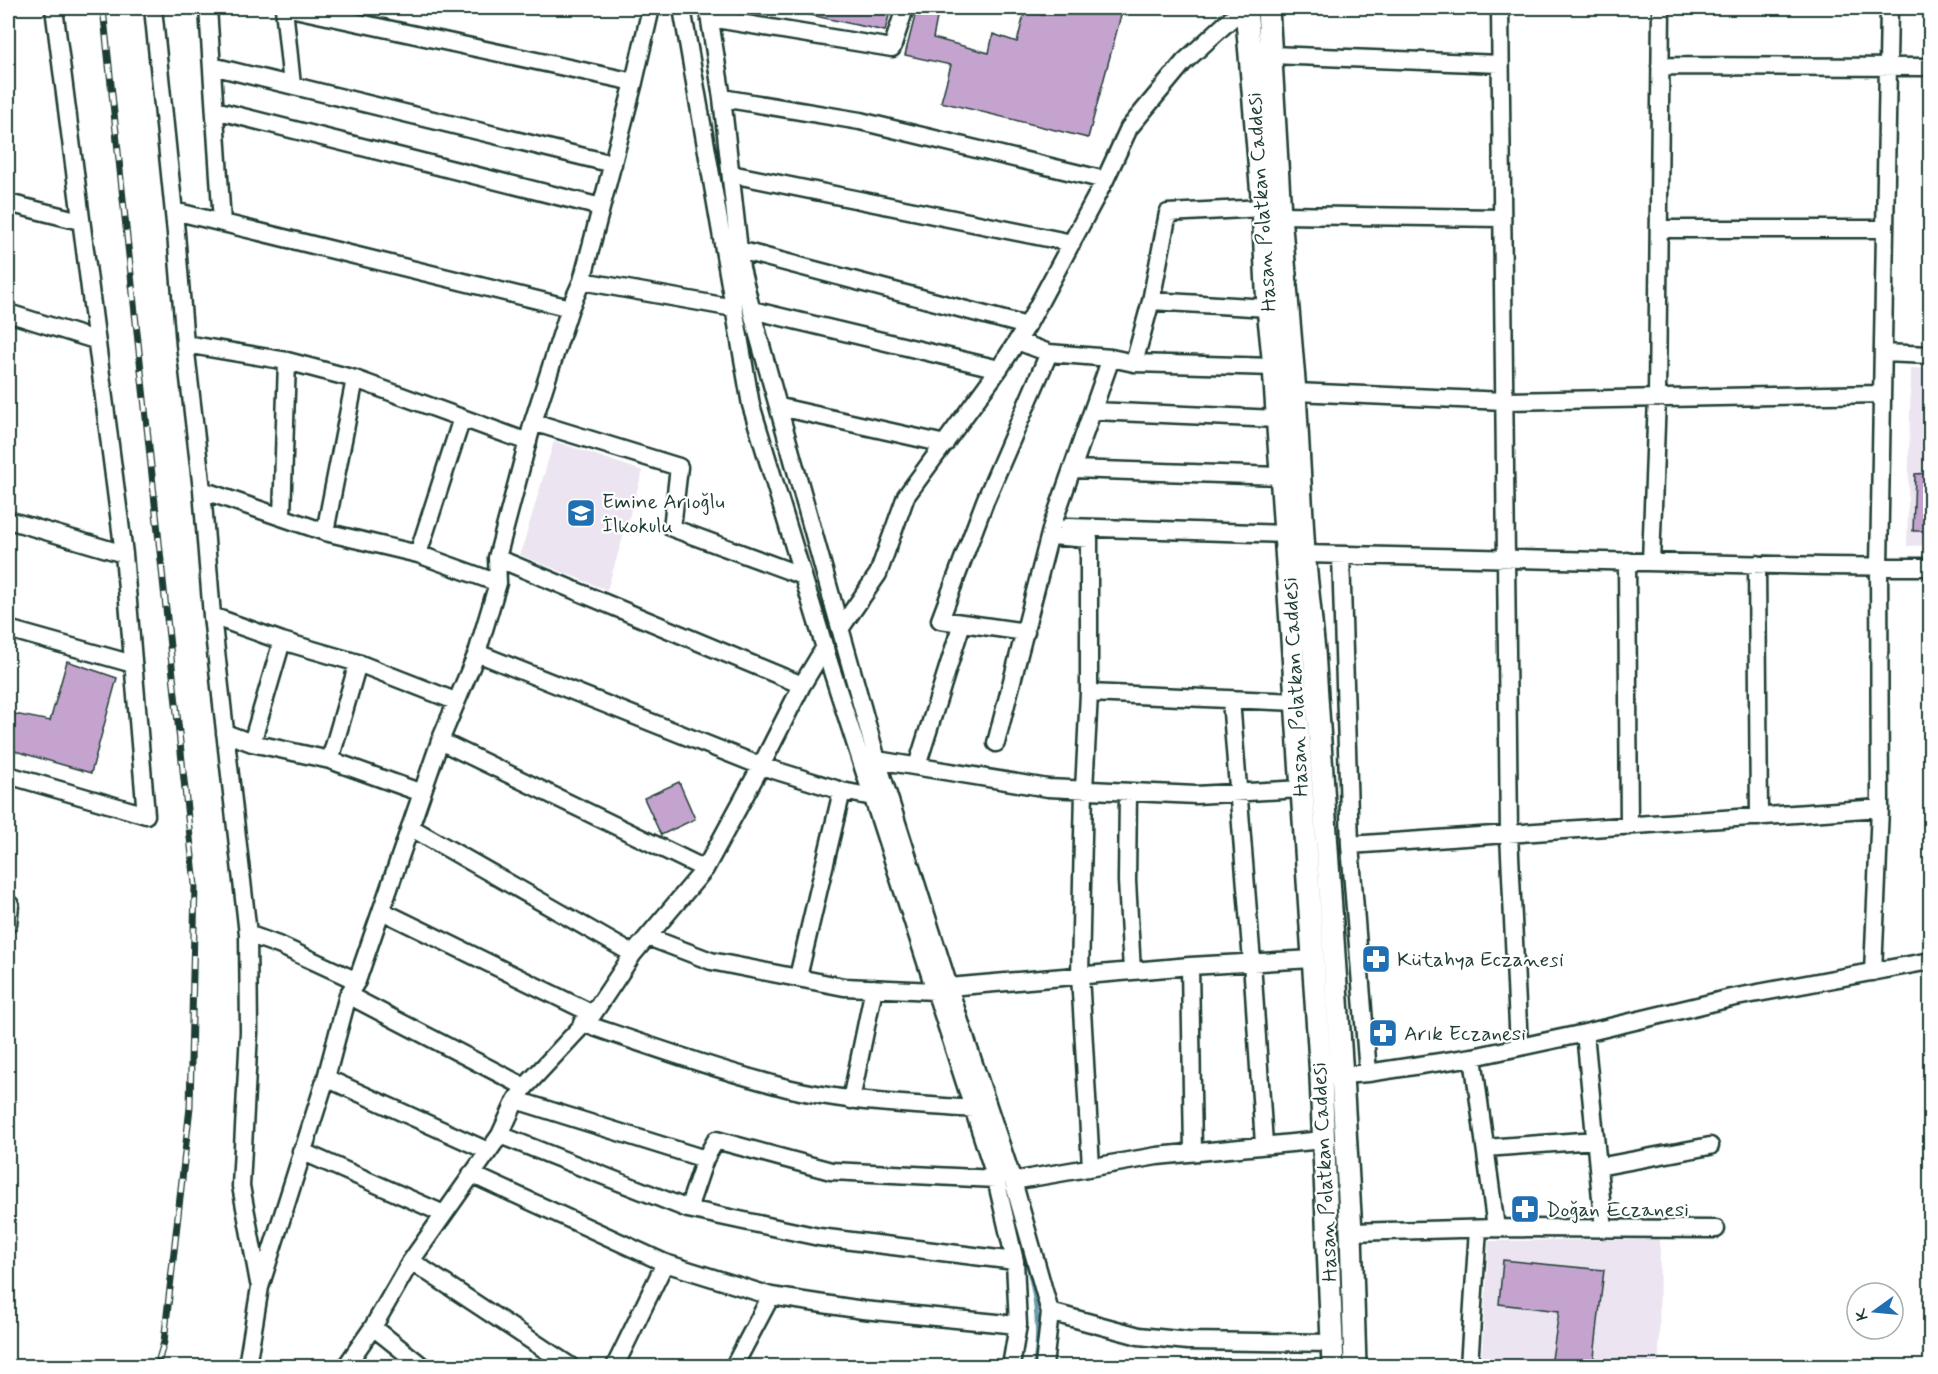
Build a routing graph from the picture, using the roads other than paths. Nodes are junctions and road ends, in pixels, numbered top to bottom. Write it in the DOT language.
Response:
graph roads {
  1 [pos="54,8"];
  2 [pos="153,8"];
  3 [pos="208,8"];
  4 [pos="284,8"];
  5 [pos="290,8"];
  6 [pos="651,8"];
  7 [pos="682,8"];
  8 [pos="905,8"];
  9 [pos="1245,8"];
  10 [pos="1269,8"];
  11 [pos="1500,8"];
  12 [pos="1661,8"];
  13 [pos="1889,8"];
  14 [pos="709,13"];
  15 [pos="1271,55"];
  16 [pos="1500,64"];
  17 [pos="212,66"];
  18 [pos="1660,66"];
  19 [pos="1888,67"];
  20 [pos="1930,67"];
  21 [pos="634,82"];
  22 [pos="292,85"];
  23 [pos="722,98"];
  24 [pos="215,110"];
  25 [pos="613,164"];
  26 [pos="731,174"];
  27 [pos="1105,180"];
  28 [pos="8,203"];
  29 [pos="601,207"];
  30 [pos="174,211"];
  31 [pos="1272,212"];
  32 [pos="1502,218"];
  33 [pos="80,221"];
  34 [pos="222,223"];
  35 [pos="1659,229"];
  36 [pos="1885,229"];
  37 [pos="1072,243"];
  38 [pos="739,250"];
  39 [pos="582,281"];
  40 [pos="1151,301"];
  41 [pos="570,308"];
  42 [pos="734,308"];
  43 [pos="1268,308"];
  44 [pos="752,310"];
  45 [pos="8,313"];
  46 [pos="1027,327"];
  47 [pos="95,340"];
  48 [pos="1017,341"];
  49 [pos="185,344"];
  50 [pos="1883,352"];
  51 [pos="1049,353"];
  52 [pos="1930,355"];
  53 [pos="1111,358"];
  54 [pos="287,361"];
  55 [pos="1134,363"];
  56 [pos="1274,366"];
  57 [pos="999,369"];
  58 [pos="355,379"];
  59 [pos="1295,392"];
  60 [pos="1882,394"];
  61 [pos="1657,397"];
  62 [pos="1505,400"];
  63 [pos="780,407"];
  64 [pos="1094,411"];
  65 [pos="462,418"];
  66 [pos="1277,419"];
  67 [pos="533,422"];
  68 [pos="528,442"];
  69 [pos="945,444"];
  70 [pos="1071,469"];
  71 [pos="1281,476"];
  72 [pos="202,490"];
  73 [pos="282,517"];
  74 [pos="8,520"];
  75 [pos="1052,531"];
  76 [pos="326,532"];
  77 [pos="1286,534"];
  78 [pos="124,554"];
  79 [pos="418,554"];
  80 [pos="1304,554"];
  81 [pos="1341,555"];
  82 [pos="497,558"];
  83 [pos="1507,558"];
  84 [pos="1627,561"];
  85 [pos="1651,562"];
  86 [pos="1757,564"];
  87 [pos="1879,566"];
  88 [pos="1930,567"];
  89 [pos="803,576"];
  90 [pos="498,584"];
  91 [pos="212,616"];
  92 [pos="962,623"];
  93 [pos="8,629"];
  94 [pos="840,629"];
  95 [pos="1026,633"];
  96 [pos="282,641"];
  97 [pos="825,647"];
  98 [pos="477,652"];
  99 [pos="358,663"];
  100 [pos="133,664"];
  101 [pos="802,685"];
  102 [pos="1089,693"];
  103 [pos="1232,700"];
  104 [pos="455,701"];
  105 [pos="1296,702"];
  106 [pos="225,733"];
  107 [pos="440,741"];
  108 [pos="252,743"];
  109 [pos="996,743"];
  110 [pos="330,760"];
  111 [pos="877,760"];
  112 [pos="761,766"];
  113 [pos="917,766"];
  114 [pos="8,775"];
  115 [pos="1301,789"];
  116 [pos="1084,790"];
  117 [pos="842,791"];
  118 [pos="1128,792"];
  119 [pos="1240,792"];
  120 [pos="422,793"];
  121 [pos="873,796"];
  122 [pos="1880,808"];
  123 [pos="1759,816"];
  124 [pos="1629,826"];
  125 [pos="410,828"];
  126 [pos="1509,834"];
  127 [pos="1350,845"];
  128 [pos="705,869"];
  129 [pos="8,904"];
  130 [pos="382,911"];
  131 [pos="8,924"];
  132 [pos="248,934"];
  133 [pos="648,937"];
  134 [pos="633,954"];
  135 [pos="1313,959"];
  136 [pos="1930,961"];
  137 [pos="1252,962"];
  138 [pos="1190,966"];
  139 [pos="1132,971"];
  140 [pos="1874,972"];
  141 [pos="1080,975"];
  142 [pos="798,977"];
  143 [pos="352,988"];
  144 [pos="874,988"];
  145 [pos="942,989"];
  146 [pos="588,1019"];
  147 [pos="1584,1033"];
  148 [pos="1519,1047"];
  149 [pos="1473,1057"];
  150 [pos="1368,1073"];
  151 [pos="1342,1076"];
  152 [pos="1321,1077"];
  153 [pos="326,1078"];
  154 [pos="520,1093"];
  155 [pos="851,1100"];
  156 [pos="973,1109"];
  157 [pos="500,1135"];
  158 [pos="1323,1140"];
  159 [pos="1595,1140"];
  160 [pos="1264,1144"];
  161 [pos="1710,1146"];
  162 [pos="1486,1148"];
  163 [pos="301,1151"];
  164 [pos="488,1151"];
  165 [pos="1193,1152"];
  166 [pos="705,1159"];
  167 [pos="1091,1167"];
  168 [pos="1598,1167"];
  169 [pos="471,1174"];
  170 [pos="1004,1180"];
  171 [pos="688,1209"];
  172 [pos="444,1214"];
  173 [pos="1496,1228"];
  174 [pos="1478,1229"];
  175 [pos="1604,1229"];
  176 [pos="1716,1229"];
  177 [pos="1352,1232"];
  178 [pos="411,1261"];
  179 [pos="1015,1261"];
  180 [pos="664,1263"];
  181 [pos="260,1287"];
  182 [pos="771,1296"];
  183 [pos="1050,1312"];
  184 [pos="1018,1325"];
  185 [pos="373,1327"];
  186 [pos="1332,1343"];
  187 [pos="247,1366"];
  188 [pos="346,1366"];
  189 [pos="422,1366"];
  190 [pos="570,1366"];
  191 [pos="615,1366"];
  192 [pos="734,1366"];
  193 [pos="1011,1366"];
  194 [pos="1044,1366"];
  195 [pos="1333,1366"];
  196 [pos="1355,1366"];
  197 [pos="1469,1366"];
  1 -- 33 [label="street"];
  2 -- 30 [label="street"];
  3 -- 17 [label="street"];
  4 -- 22 [label="street"];
  5 -- 21 [label="street"];
  6 -- 21 [label="street"];
  7 -- 42 [label="street"];
  8 -- 14 [label="street"];
  9 -- 27 [label="street"];
  9 -- 31 [label="main road, Hasan Polatkan Caddesi"];
  10 -- 15 [label="main road, Hasan Polatkan Caddesi"];
  11 -- 16 [label="street"];
  12 -- 18 [label="street"];
  13 -- 19 [label="street"];
  14 -- 23 [label="street"];
  15 -- 16 [label="street"];
  15 -- 31 [label="main road, Hasan Polatkan Caddesi"];
  16 -- 32 [label="street"];
  17 -- 22 [label="street"];
  17 -- 24 [label="street"];
  18 -- 19 [label="street"];
  18 -- 35 [label="street"];
  19 -- 20 [label="street"];
  19 -- 36 [label="street"];
  21 -- 25 [label="street"];
  22 -- 25 [label="street"];
  23 -- 26 [label="street"];
  23 -- 27 [label="street"];
  24 -- 29 [label="street"];
  24 -- 34 [label="street"];
  25 -- 29 [label="street"];
  26 -- 37 [label="street"];
  26 -- 38 [label="street"];
  27 -- 37 [label="street"];
  28 -- 33 [label="street"];
  29 -- 39 [label="street"];
  30 -- 34 [label="street"];
  30 -- 49 [label="street"];
  31 -- 32 [label="street"];
  31 -- 40 [label="street"];
  31 -- 43 [label="main road, Hasan Polatkan Caddesi"];
  31 -- 59 [label="main road, Hasan Polatkan Caddesi"];
  32 -- 62 [label="street"];
  33 -- 47 [label="street"];
  34 -- 41 [label="street"];
  35 -- 36 [label="street"];
  35 -- 61 [label="street"];
  36 -- 50 [label="street"];
  37 -- 46 [label="street"];
  38 -- 44 [label="street"];
  38 -- 46 [label="street"];
  39 -- 41 [label="street"];
  39 -- 42 [label="street"];
  40 -- 43 [label="street"];
  40 -- 55 [label="street"];
  41 -- 67 [label="street"];
  42 -- 89 [label="street"];
  43 -- 56 [label="main road, Hasan Polatkan Caddesi"];
  44 -- 57 [label="street"];
  44 -- 63 [label="street"];
  45 -- 47 [label="street"];
  46 -- 48 [label="street"];
  47 -- 78 [label="street"];
  48 -- 51 [label="street"];
  48 -- 57 [label="street"];
  49 -- 54 [label="street"];
  49 -- 72 [label="street"];
  50 -- 52 [label="street"];
  50 -- 60 [label="street"];
  51 -- 53 [label="street"];
  51 -- 92 [label="street"];
  53 -- 55 [label="street"];
  53 -- 64 [label="street"];
  54 -- 58 [label="street"];
  54 -- 73 [label="street"];
  55 -- 56 [label="street"];
  56 -- 66 [label="main road, Hasan Polatkan Caddesi"];
  57 -- 69 [label="street"];
  58 -- 65 [label="street"];
  58 -- 76 [label="street"];
  59 -- 62 [label="street"];
  59 -- 80 [label="main road, Hasan Polatkan Caddesi"];
  60 -- 61 [label="street"];
  60 -- 87 [label="street"];
  61 -- 62 [label="street"];
  61 -- 85 [label="street"];
  62 -- 83 [label="street"];
  63 -- 69 [label="street"];
  63 -- 94 [label="street"];
  64 -- 66 [label="street"];
  64 -- 70 [label="street"];
  65 -- 68 [label="street"];
  65 -- 79 [label="street"];
  66 -- 71 [label="main road, Hasan Polatkan Caddesi"];
  67 -- 68 [label="street"];
  67 -- 89 [label="street"];
  68 -- 82 [label="street"];
  69 -- 94 [label="street"];
  70 -- 71 [label="street"];
  70 -- 75 [label="street"];
  71 -- 77 [label="main road, Hasan Polatkan Caddesi"];
  72 -- 73 [label="street"];
  72 -- 91 [label="street"];
  73 -- 76 [label="street"];
  74 -- 78 [label="street"];
  75 -- 77 [label="street"];
  75 -- 95 [label="street"];
  75 -- 102 [label="street"];
  76 -- 79 [label="street"];
  77 -- 105 [label="main road, Hasan Polatkan Caddesi"];
  78 -- 100 [label="street"];
  79 -- 90 [label="street"];
  80 -- 81 [label="street"];
  80 -- 151 [label="main road, Hasan Polatkan Caddesi"];
  81 -- 83 [label="street"];
  81 -- 127 [label="street"];
  82 -- 90 [label="street"];
  82 -- 101 [label="street"];
  83 -- 84 [label="street"];
  83 -- 126 [label="street"];
  84 -- 85 [label="street"];
  84 -- 124 [label="street"];
  85 -- 86 [label="street"];
  86 -- 87 [label="street"];
  86 -- 123 [label="street"];
  87 -- 88 [label="street"];
  87 -- 122 [label="street"];
  89 -- 97 [label="street"];
  90 -- 98 [label="street"];
  91 -- 96 [label="street"];
  91 -- 106 [label="street"];
  92 -- 95 [label="street"];
  92 -- 113 [label="street"];
  93 -- 100 [label="street"];
  94 -- 111 [label="street"];
  95 -- 109 [label="street"];
  96 -- 99 [label="street"];
  96 -- 108 [label="street"];
  97 -- 101 [label="street"];
  97 -- 121 [label="street"];
  98 -- 104 [label="street"];
  98 -- 112 [label="street"];
  99 -- 104 [label="street"];
  99 -- 110 [label="street"];
  100 -- 114 [label="street"];
  101 -- 112 [label="street"];
  102 -- 103 [label="street"];
  102 -- 116 [label="street"];
  103 -- 105 [label="street"];
  103 -- 119 [label="street"];
  104 -- 107 [label="street"];
  105 -- 115 [label="main road, Hasan Polatkan Caddesi"];
  106 -- 108 [label="street"];
  106 -- 132 [label="street"];
  107 -- 120 [label="street"];
  107 -- 128 [label="street"];
  108 -- 110 [label="street"];
  110 -- 120 [label="street"];
  111 -- 113 [label="street"];
  111 -- 145 [label="street"];
  112 -- 117 [label="street"];
  112 -- 128 [label="street"];
  113 -- 116 [label="street"];
  115 -- 119 [label="street"];
  115 -- 135 [label="main road, Hasan Polatkan Caddesi"];
  116 -- 118 [label="street"];
  116 -- 141 [label="street"];
  117 -- 121 [label="street"];
  117 -- 142 [label="street"];
  118 -- 119 [label="street"];
  118 -- 139 [label="street"];
  119 -- 137 [label="street"];
  120 -- 125 [label="street"];
  121 -- 145 [label="street"];
  122 -- 123 [label="street"];
  122 -- 140 [label="street"];
  123 -- 124 [label="street"];
  124 -- 126 [label="street"];
  125 -- 130 [label="street"];
  125 -- 134 [label="street"];
  126 -- 127 [label="street"];
  126 -- 148 [label="street"];
  127 -- 150 [label="street"];
  128 -- 133 [label="street"];
  129 -- 131 [label="street"];
  130 -- 143 [label="street"];
  130 -- 146 [label="street"];
  132 -- 143 [label="street"];
  132 -- 181 [label="street"];
  133 -- 134 [label="street"];
  133 -- 142 [label="street"];
  134 -- 146 [label="street"];
  135 -- 137 [label="street"];
  135 -- 152 [label="main road, Hasan Polatkan Caddesi"];
  136 -- 140 [label="street"];
  137 -- 138 [label="street"];
  137 -- 160 [label="street"];
  138 -- 139 [label="street"];
  138 -- 165 [label="street"];
  139 -- 141 [label="street"];
  140 -- 147 [label="street"];
  141 -- 145 [label="street"];
  141 -- 167 [label="street"];
  142 -- 144 [label="street"];
  143 -- 153 [label="street"];
  143 -- 154 [label="street"];
  144 -- 145 [label="street"];
  144 -- 155 [label="street"];
  145 -- 156 [label="street"];
  145 -- 170 [label="street"];
  146 -- 154 [label="street"];
  146 -- 155 [label="street"];
  147 -- 148 [label="street"];
  147 -- 159 [label="street"];
  148 -- 149 [label="street"];
  149 -- 150 [label="street"];
  149 -- 162 [label="street"];
  150 -- 151 [label="street"];
  151 -- 152 [label="street"];
  151 -- 177 [label="main road, Hasan Polatkan Caddesi"];
  152 -- 158 [label="main road, Hasan Polatkan Caddesi"];
  153 -- 163 [label="street"];
  153 -- 164 [label="street"];
  154 -- 157 [label="street"];
  154 -- 166 [label="street"];
  155 -- 156 [label="street"];
  156 -- 170 [label="street"];
  157 -- 164 [label="street"];
  157 -- 171 [label="street"];
  158 -- 160 [label="street"];
  158 -- 186 [label="main road, Hasan Polatkan Caddesi"];
  159 -- 162 [label="street"];
  159 -- 168 [label="street"];
  160 -- 165 [label="street"];
  161 -- 168 [label="street"];
  162 -- 173 [label="street"];
  163 -- 172 [label="street"];
  163 -- 181 [label="street"];
  164 -- 169 [label="street"];
  165 -- 167 [label="street"];
  166 -- 170 [label="street"];
  166 -- 171 [label="street"];
  167 -- 170 [label="street"];
  168 -- 175 [label="street"];
  169 -- 172 [label="street"];
  169 -- 180 [label="street"];
  170 -- 179 [label="street"];
  170 -- 183 [label="street"];
  171 -- 179 [label="street"];
  172 -- 178 [label="street"];
  173 -- 174 [label="street"];
  173 -- 175 [label="street"];
  174 -- 177 [label="street"];
  174 -- 197 [label="street"];
  175 -- 176 [label="street"];
  177 -- 196 [label="main road, Hasan Polatkan Caddesi"];
  178 -- 185 [label="street"];
  178 -- 190 [label="street"];
  179 -- 184 [label="street"];
  180 -- 182 [label="street"];
  180 -- 191 [label="street"];
  181 -- 187 [label="street"];
  182 -- 184 [label="street"];
  182 -- 192 [label="street"];
  183 -- 186 [label="street"];
  183 -- 194 [label="street"];
  184 -- 193 [label="street"];
  185 -- 188 [label="street"];
  185 -- 189 [label="street"];
  186 -- 195 [label="main road, Hasan Polatkan Caddesi"];
}
